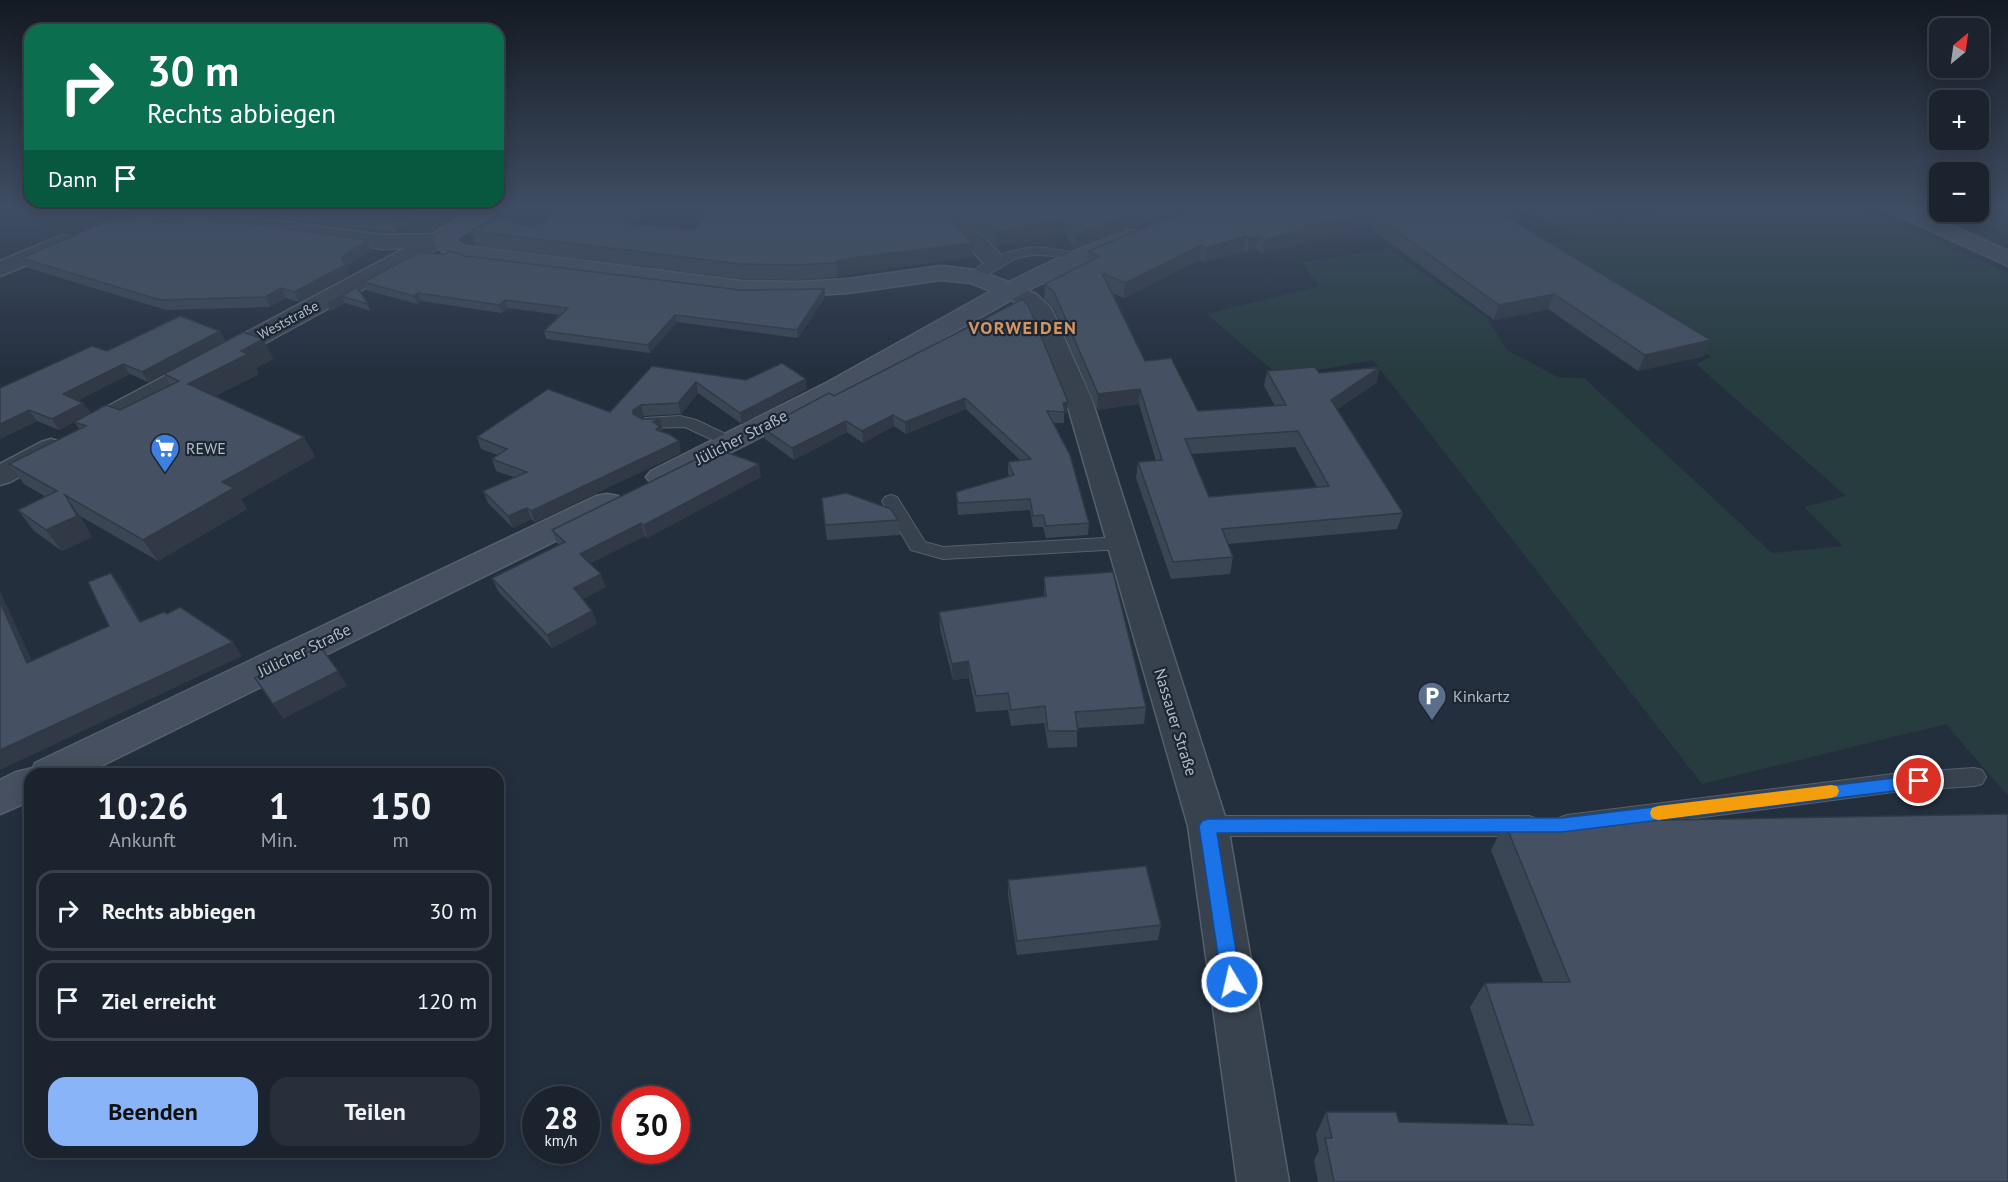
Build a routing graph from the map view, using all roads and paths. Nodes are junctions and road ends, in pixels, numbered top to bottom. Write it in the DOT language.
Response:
graph roads {
  1 [pos="16,262"];
  2 [pos="395,262"];
  3 [pos="531,262"];
  4 [pos="991,262"];
  5 [pos="1009,262"];
  6 [pos="1057,262"];
  7 [pos="0,269"];
  8 [pos="1003,276"];
  9 [pos="975,277"];
  10 [pos="645,423"];
  11 [pos="730,443"];
  12 [pos="0,476"];
  13 [pos="891,501"];
  14 [pos="1122,543"];
  15 [pos="61,768"];
  16 [pos="1974,777"];
  17 [pos="24,786"];
  18 [pos="0,798"];
  19 [pos="1208,826"];
  20 [pos="1263,1182"];
  1 -- 7 [label="street"];
  2 -- 12 [label="street, Weststraße"];
  3 -- 9 [label="main road"];
  4 -- 8 [label="street, Nassauer Straße"];
  5 -- 8 [label="lane"];
  6 -- 8 [label="main road, Jülicher Straße"];
  8 -- 9 [label="main road"];
  8 -- 9 [label="lane"];
  8 -- 11 [label="main road, Jülicher Straße"];
  8 -- 14 [label="street, Nassauer Straße"];
  10 -- 11 [label="lane"];
  11 -- 15 [label="main road, Jülicher Straße"];
  13 -- 14 [label="lane"];
  14 -- 19 [label="street, Nassauer Straße"];
  16 -- 19 [label="lane"];
  17 -- 18 [label="main road"];
  19 -- 20 [label="street, Nassauer Straße"];
}
